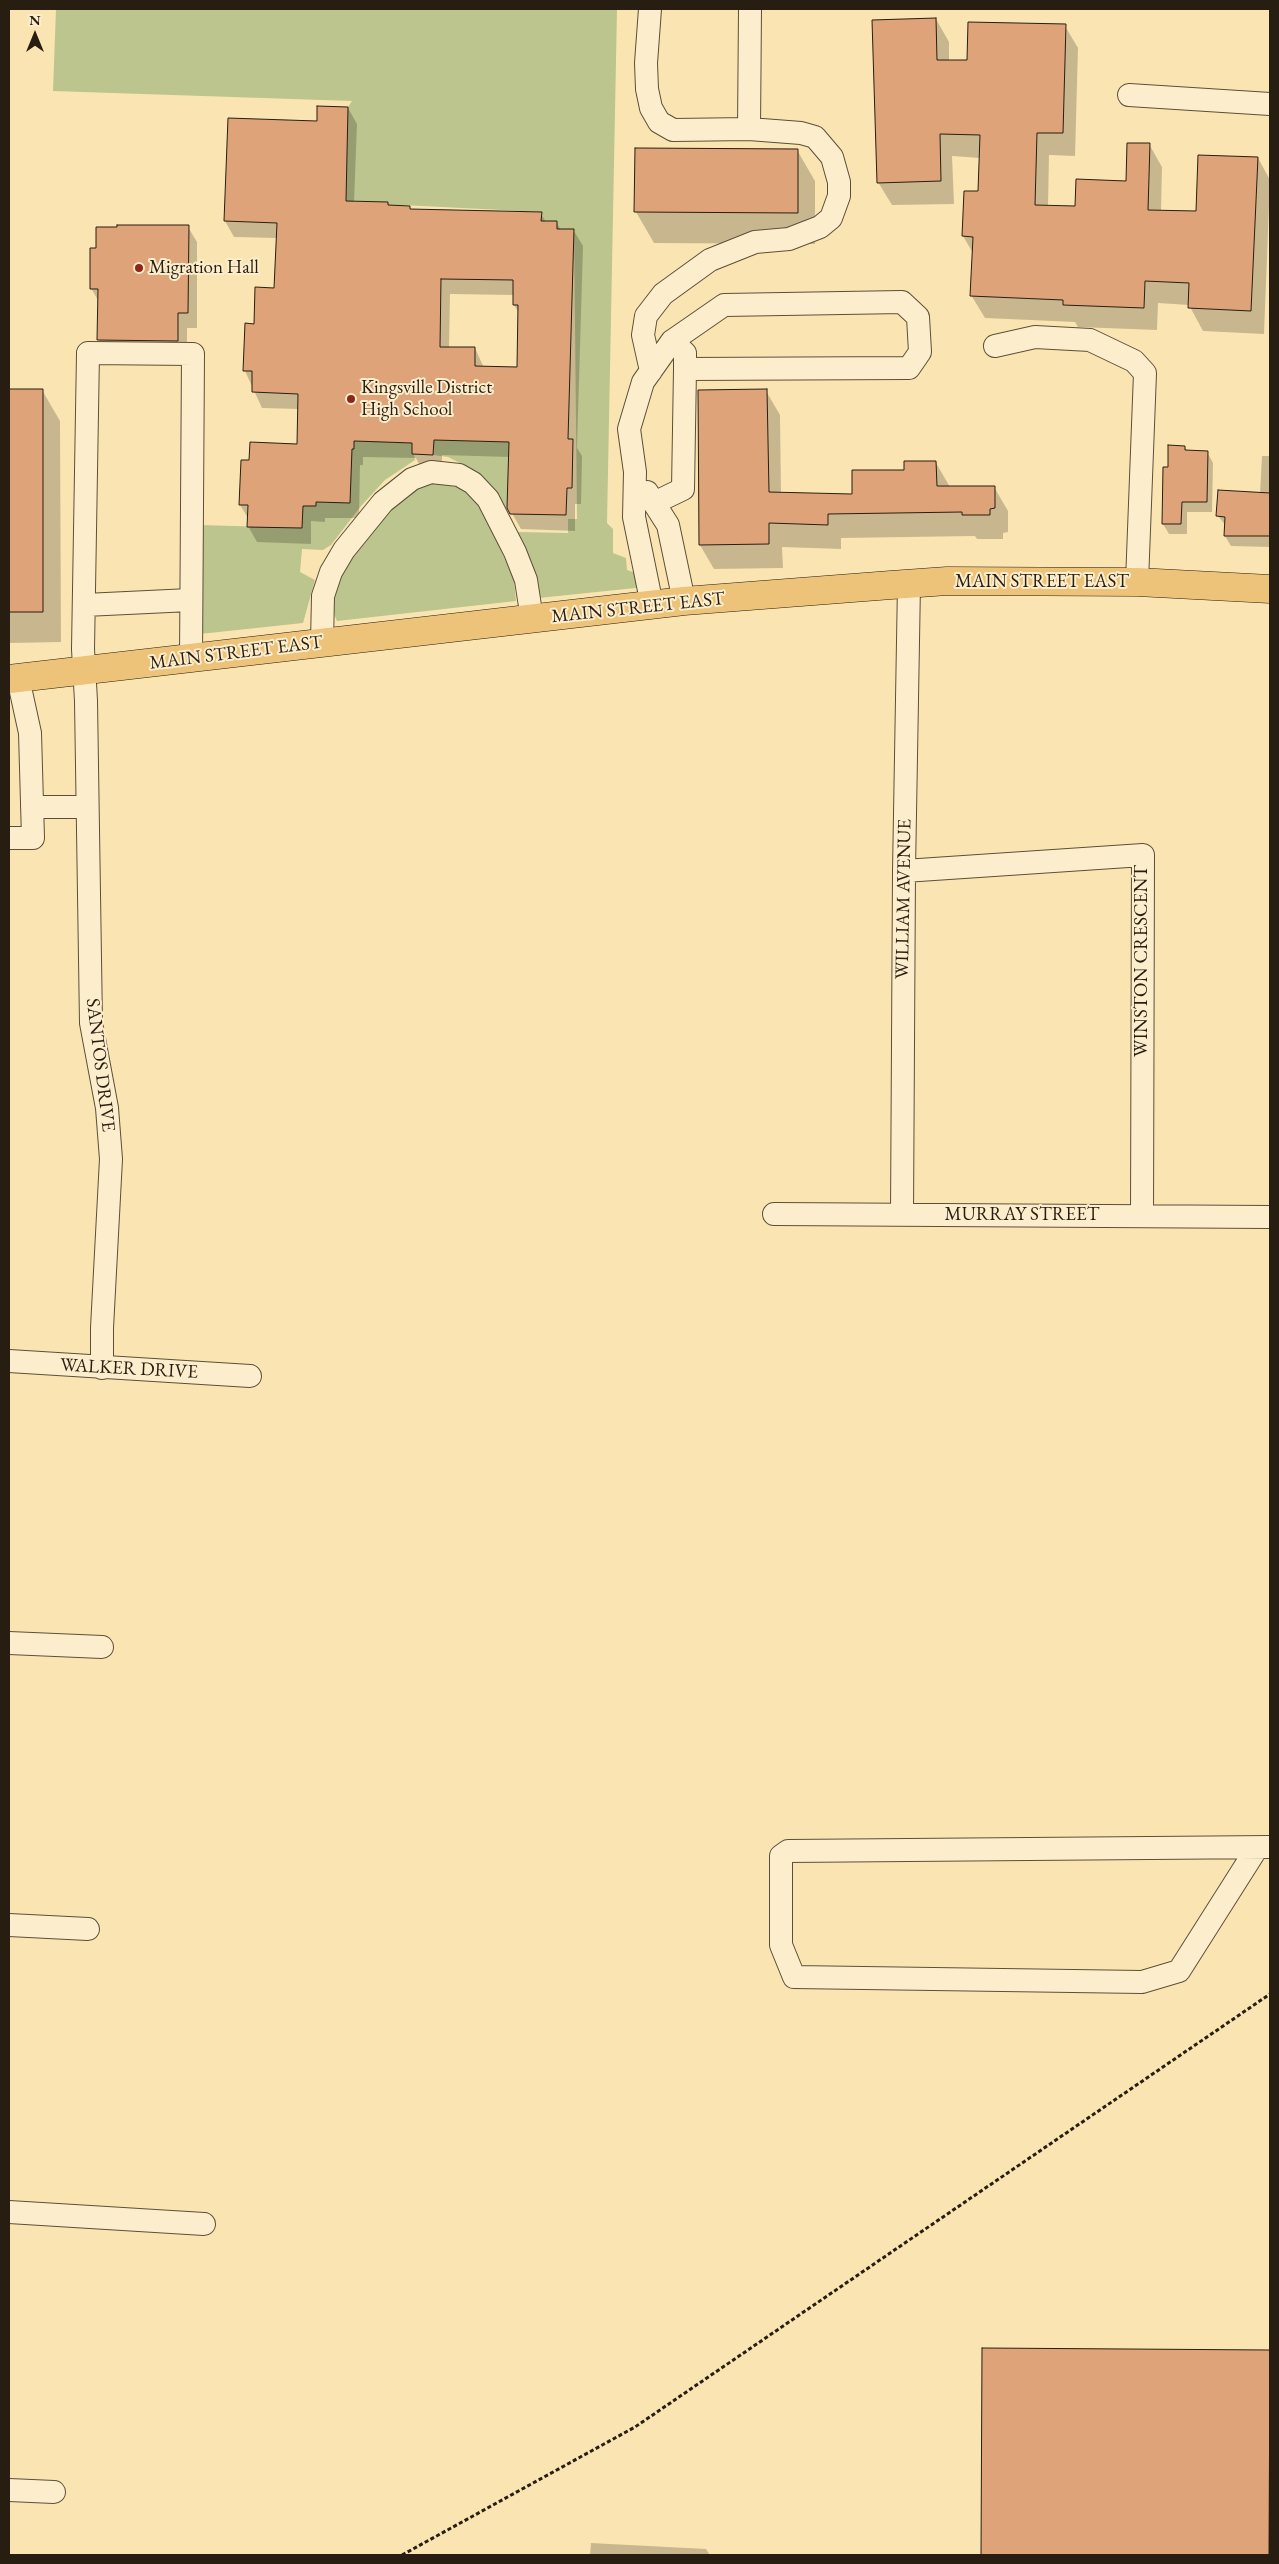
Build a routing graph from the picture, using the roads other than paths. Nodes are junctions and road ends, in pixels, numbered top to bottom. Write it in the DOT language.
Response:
graph roads {
  1 [pos="650,9"];
  2 [pos="750,9"];
  3 [pos="1129,95"];
  4 [pos="1270,104"];
  5 [pos="749,129"];
  6 [pos="672,341"];
  7 [pos="995,346"];
  8 [pos="685,369"];
  9 [pos="651,370"];
  10 [pos="635,472"];
  11 [pos="654,503"];
  12 [pos="1137,582"];
  13 [pos="909,584"];
  14 [pos="1270,589"];
  15 [pos="190,600"];
  16 [pos="684,602"];
  17 [pos="84,605"];
  18 [pos="652,605"];
  19 [pos="532,619"];
  20 [pos="322,642"];
  21 [pos="191,658"];
  22 [pos="84,671"];
  23 [pos="14,678"];
  24 [pos="87,802"];
  25 [pos="32,803"];
  26 [pos="9,838"];
  27 [pos="904,871"];
  28 [pos="774,1214"];
  29 [pos="902,1214"];
  30 [pos="1142,1216"];
  31 [pos="1270,1217"];
  32 [pos="9,1362"];
  33 [pos="102,1368"];
  34 [pos="250,1376"];
  35 [pos="9,1643"];
  36 [pos="102,1648"];
  37 [pos="1264,1847"];
  38 [pos="9,1925"];
  39 [pos="88,1929"];
  40 [pos="9,2212"];
  41 [pos="204,2224"];
  42 [pos="9,2490"];
  43 [pos="54,2492"];
  1 -- 5 [label="street"];
  2 -- 5 [label="street"];
  3 -- 4 [label="street"];
  5 -- 9 [label="street"];
  6 -- 8 [label="street"];
  6 -- 8 [label="street"];
  6 -- 9 [label="street"];
  7 -- 12 [label="street"];
  8 -- 11 [label="street"];
  9 -- 10 [label="street"];
  10 -- 11 [label="street"];
  10 -- 18 [label="street"];
  11 -- 16 [label="street"];
  12 -- 13 [label="main road, MAIN STREET EAST"];
  12 -- 14 [label="main road, MAIN STREET EAST"];
  13 -- 16 [label="main road, MAIN STREET EAST"];
  13 -- 27 [label="street, WILLIAM AVENUE"];
  15 -- 17 [label="street"];
  15 -- 17 [label="street, SANTOS DRIVE"];
  15 -- 21 [label="street"];
  16 -- 18 [label="main road, MAIN STREET EAST"];
  17 -- 22 [label="street, SANTOS DRIVE"];
  18 -- 19 [label="main road, MAIN STREET EAST"];
  19 -- 20 [label="main road, MAIN STREET EAST"];
  19 -- 20 [label="street"];
  20 -- 21 [label="main road, MAIN STREET EAST"];
  21 -- 22 [label="main road, MAIN STREET EAST"];
  22 -- 23 [label="main road, MAIN STREET EAST"];
  22 -- 24 [label="street, SANTOS DRIVE"];
  23 -- 25 [label="street"];
  24 -- 25 [label="street"];
  24 -- 33 [label="street, SANTOS DRIVE"];
  25 -- 26 [label="street"];
  27 -- 29 [label="street, WILLIAM AVENUE"];
  27 -- 30 [label="street, WINSTON CRESCENT"];
  28 -- 29 [label="street, MURRAY STREET"];
  29 -- 30 [label="street, MURRAY STREET"];
  30 -- 31 [label="street, MURRAY STREET"];
  32 -- 33 [label="street, WALKER DRIVE"];
  33 -- 34 [label="street, WALKER DRIVE"];
  35 -- 36 [label="street"];
  37 -- 37 [label="street"];
  38 -- 39 [label="street"];
  40 -- 41 [label="street"];
  42 -- 43 [label="street"];
}
